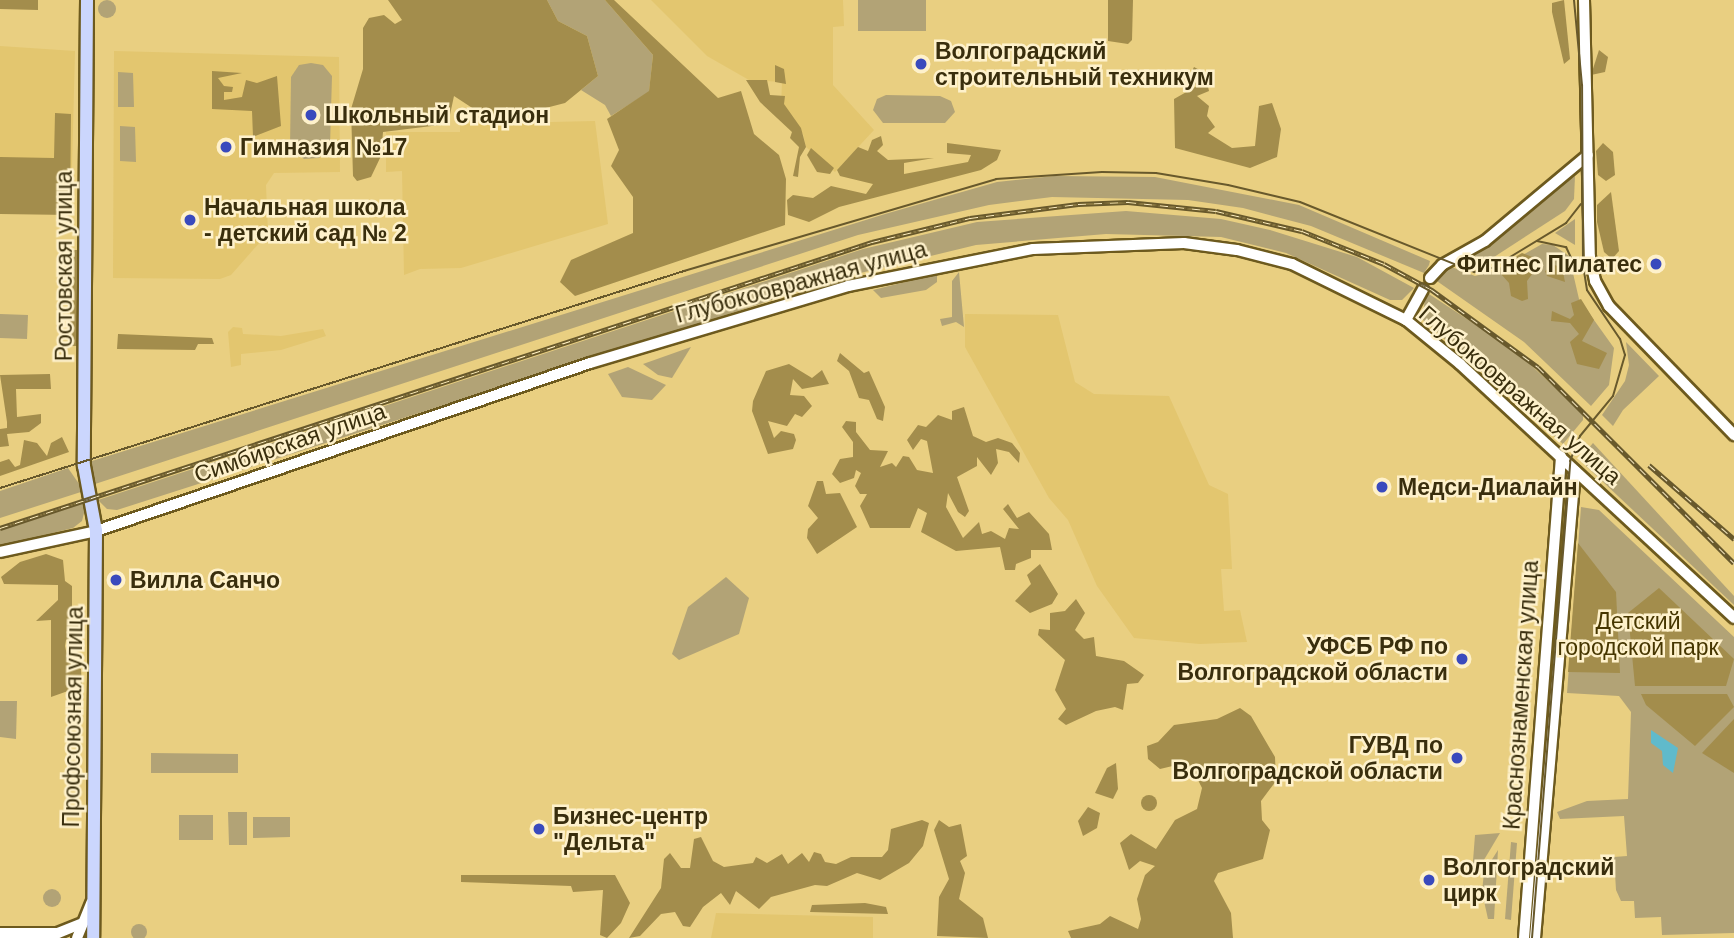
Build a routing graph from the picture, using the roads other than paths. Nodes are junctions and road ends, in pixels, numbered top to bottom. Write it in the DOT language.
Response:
graph roads {
  1 [pos="87,0"];
  2 [pos="1584,0"];
  3 [pos="1588,155"];
  4 [pos="1430,278"];
  5 [pos="1423,289"];
  6 [pos="1406,320"];
  7 [pos="590,363"];
  8 [pos="1734,435"];
  9 [pos="1561,456"];
  10 [pos="1576,471"];
  11 [pos="1572,500"];
  12 [pos="1610,502"];
  13 [pos="96,531"];
  14 [pos="0,552"];
  15 [pos="1734,618"];
  16 [pos="90,903"];
  17 [pos="83,923"];
  18 [pos="0,933"];
  19 [pos="77,938"];
  20 [pos="93,938"];
  21 [pos="1524,938"];
  22 [pos="1535,938"];
  1 -- 13 [label="main road, Ростовская улица"];
  2 -- 3 [label="main road"];
  3 -- 4 [label="main road"];
  3 -- 8 [label="main road"];
  5 -- 6 [label="main road"];
  6 -- 7 [label="main road, Глубокоовражная улица"];
  6 -- 9 [label="main road, Глубокоовражная улица"];
  7 -- 13 [label="main road, Симбирская улица"];
  9 -- 10 [label="main road, Глубокоовражная улица"];
  9 -- 21 [label="main road, Краснознаменская улица"];
  10 -- 11 [label="main road, Краснознаменская улица"];
  10 -- 12 [label="main road, Глубокоовражная улица"];
  11 -- 12 [label="main road"];
  11 -- 22 [label="main road, Краснознаменская улица"];
  12 -- 15 [label="main road, Глубокоовражная улица"];
  13 -- 14 [label="main road, Симбирская улица"];
  13 -- 16 [label="main road, Профсоюзная улица"];
  16 -- 17 [label="main road, Профсоюзная улица"];
  16 -- 20 [label="main road, Профсоюзная улица"];
  17 -- 18 [label="street"];
  17 -- 19 [label="main road, Профсоюзная улица"];
}
